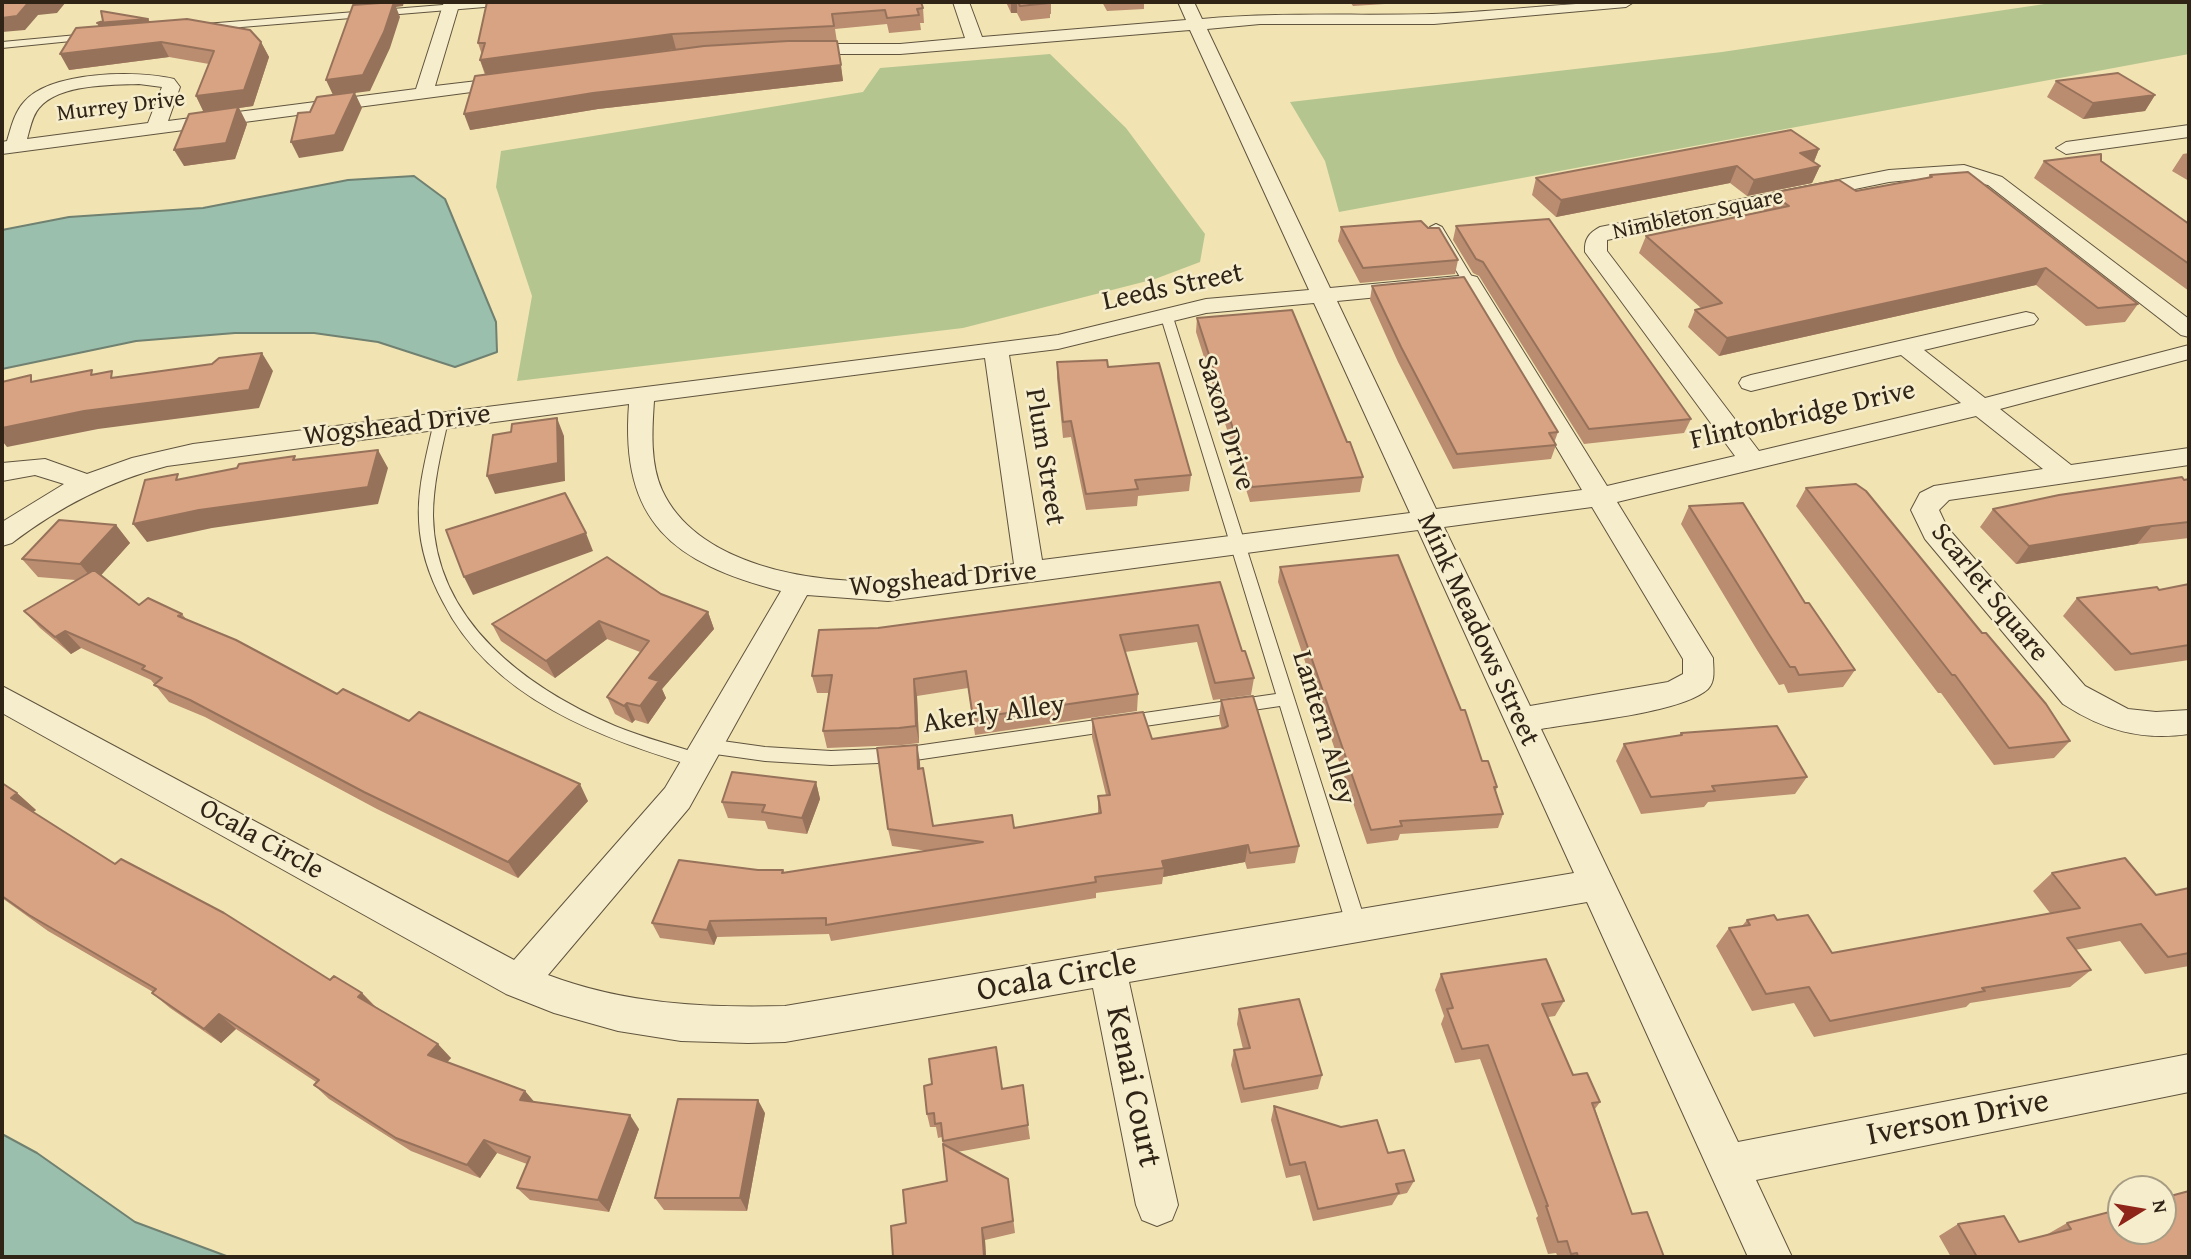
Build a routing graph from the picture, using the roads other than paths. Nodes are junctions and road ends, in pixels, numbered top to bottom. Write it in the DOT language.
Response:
graph roads {
  1 [pos="509,2"];
  2 [pos="961,2"];
  3 [pos="1186,2"];
  4 [pos="1421,2"];
  5 [pos="1619,2"];
  6 [pos="1626,2"];
  7 [pos="451,4"];
  8 [pos="1434,19"];
  9 [pos="1196,22"];
  10 [pos="191,28"];
  11 [pos="96,36"];
  12 [pos="975,42"];
  13 [pos="2,45"];
  14 [pos="781,49"];
  15 [pos="534,79"];
  16 [pos="424,93"];
  17 [pos="156,127"];
  18 [pos="2189,131"];
  19 [pos="8,147"];
  20 [pos="2066,148"];
  21 [pos="1436,227"];
  22 [pos="1469,282"];
  23 [pos="1322,295"];
  24 [pos="1166,314"];
  25 [pos="2026,318"];
  26 [pos="2189,330"];
  27 [pos="1906,347"];
  28 [pos="996,351"];
  29 [pos="2189,352"];
  30 [pos="1751,383"];
  31 [pos="642,396"];
  32 [pos="1979,407"];
  33 [pos="441,421"];
  34 [pos="2189,457"];
  35 [pos="1752,460"];
  36 [pos="2,472"];
  37 [pos="2067,475"];
  38 [pos="84,484"];
  39 [pos="1600,497"];
  40 [pos="1426,520"];
  41 [pos="2,536"];
  42 [pos="1238,545"];
  43 [pos="1030,573"];
  44 [pos="798,586"];
  45 [pos="2,698"];
  46 [pos="1286,699"];
  47 [pos="1519,720"];
  48 [pos="2189,722"];
  49 [pos="704,754"];
  50 [pos="1597,886"];
  51 [pos="1357,927"];
  52 [pos="1108,970"];
  53 [pos="519,982"];
  54 [pos="2189,1073"];
  55 [pos="1726,1165"];
  56 [pos="1157,1205"];
  57 [pos="1770,1257"];
  1 -- 7 [label="lane"];
  2 -- 12 [label="street"];
  3 -- 9 [label="street, Mink Meadows Street"];
  4 -- 8 [label="street"];
  5 -- 6 [label="street"];
  5 -- 8 [label="street"];
  7 -- 10 [label="lane"];
  7 -- 16 [label="street"];
  8 -- 9 [label="street"];
  9 -- 12 [label="street"];
  9 -- 23 [label="street, Mink Meadows Street"];
  11 -- 13 [label="lane"];
  12 -- 14 [label="street"];
  15 -- 16 [label="street, Murrey Drive"];
  16 -- 17 [label="street, Murrey Drive"];
  17 -- 19 [label="street, Murrey Drive"];
  17 -- 19 [label="street"];
  18 -- 20 [label="street"];
  21 -- 22 [label="lane"];
  22 -- 23 [label="street, Leeds Street"];
  22 -- 39 [label="street"];
  23 -- 24 [label="street, Leeds Street"];
  23 -- 40 [label="street, Mink Meadows Street"];
  24 -- 28 [label="street, Leeds Street"];
  24 -- 42 [label="lane, Saxon Drive"];
  25 -- 27 [label="street"];
  26 -- 35 [label="street, Nimbleton Square"];
  27 -- 30 [label="street"];
  27 -- 32 [label="street"];
  28 -- 31 [label="street, Leeds Street"];
  28 -- 43 [label="street, Plum Street"];
  29 -- 32 [label="street, Flintonbridge Drive"];
  31 -- 33 [label="street, Wogshead Drive"];
  31 -- 44 [label="street, Wogshead Drive"];
  32 -- 35 [label="street, Flintonbridge Drive"];
  32 -- 37 [label="street"];
  33 -- 38 [label="street, Wogshead Drive"];
  33 -- 49 [label="lane, Akerly Alley"];
  34 -- 37 [label="street, Scarlet Square"];
  35 -- 39 [label="street, Flintonbridge Drive"];
  36 -- 38 [label="street"];
  37 -- 48 [label="street, Scarlet Square"];
  38 -- 41 [label="street"];
  39 -- 40 [label="street, Flintonbridge Drive"];
  39 -- 47 [label="street"];
  40 -- 42 [label="street, Wogshead Drive"];
  40 -- 47 [label="street, Mink Meadows Street"];
  42 -- 43 [label="street, Wogshead Drive"];
  42 -- 46 [label="lane, Lantern Alley"];
  43 -- 44 [label="street, Wogshead Drive"];
  44 -- 49 [label="street"];
  45 -- 53 [label="street, Ocala Circle"];
  46 -- 49 [label="lane, Akerly Alley"];
  46 -- 51 [label="lane, Lantern Alley"];
  47 -- 50 [label="street, Mink Meadows Street"];
  49 -- 53 [label="street"];
  50 -- 51 [label="street, Ocala Circle"];
  50 -- 55 [label="street, Mink Meadows Street"];
  51 -- 52 [label="street, Ocala Circle"];
  52 -- 53 [label="street, Ocala Circle"];
  52 -- 56 [label="street, Kenai Court"];
  54 -- 55 [label="street, Iverson Drive"];
  55 -- 57 [label="street, Mink Meadows Street"];
}
